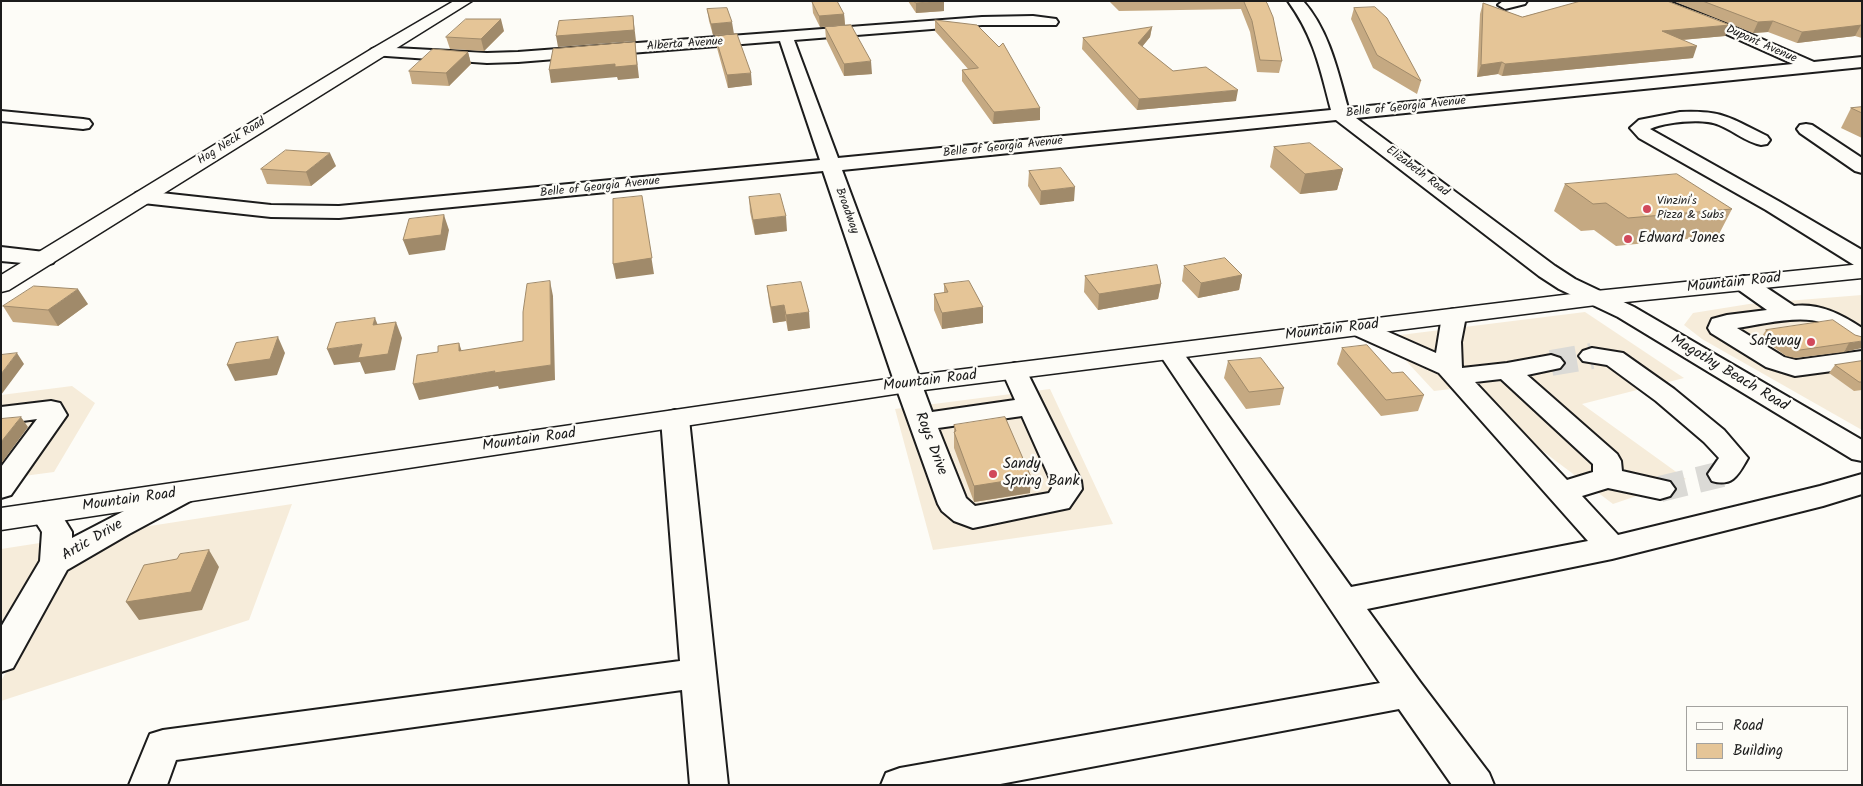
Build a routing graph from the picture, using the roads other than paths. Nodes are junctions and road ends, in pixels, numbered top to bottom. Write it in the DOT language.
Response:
graph roads {
  1 [pos="465,1"];
  2 [pos="1295,1"];
  3 [pos="1520,1"];
  4 [pos="1653,1"];
  5 [pos="1505,5"];
  6 [pos="1051,22"];
  7 [pos="786,38"];
  8 [pos="377,52"];
  9 [pos="1862,62"];
  10 [pos="1813,67"];
  11 [pos="1341,115"];
  12 [pos="1,116"];
  13 [pos="83,124"];
  14 [pos="1806,128"];
  15 [pos="1761,140"];
  16 [pos="830,165"];
  17 [pos="1862,167"];
  18 [pos="143,197"];
  19 [pos="1,254"];
  20 [pos="45,258"];
  21 [pos="1862,260"];
  22 [pos="1862,271"];
  23 [pos="1744,283"];
  24 [pos="1,285"];
  25 [pos="1596,298"];
  26 [pos="1789,314"];
  27 [pos="1454,316"];
  28 [pos="1359,328"];
  29 [pos="1862,339"];
  30 [pos="1749,347"];
  31 [pos="1170,352"];
  32 [pos="1592,356"];
  33 [pos="1705,359"];
  34 [pos="1862,359"];
  35 [pos="1551,363"];
  36 [pos="1507,370"];
  37 [pos="1015,371"];
  38 [pos="1452,372"];
  39 [pos="908,384"];
  40 [pos="1031,406"];
  41 [pos="1,416"];
  42 [pos="675,419"];
  43 [pos="922,422"];
  44 [pos="1862,452"];
  45 [pos="1722,474"];
  46 [pos="6,476"];
  47 [pos="1608,478"];
  48 [pos="1862,484"];
  49 [pos="1660,489"];
  50 [pos="184,492"];
  51 [pos="1560,492"];
  52 [pos="45,513"];
  53 [pos="1,519"];
  54 [pos="1612,548"];
  55 [pos="56,562"];
  56 [pos="1343,601"];
  57 [pos="1,658"];
  58 [pos="698,673"];
  59 [pos="1407,693"];
  60 [pos="148,785"];
  61 [pos="709,785"];
  62 [pos="900,785"];
  63 [pos="1475,785"];
  1 -- 8 [label="main road, Hog Neck Road"];
  2 -- 11 [label="street"];
  3 -- 5 [label="street"];
  4 -- 10 [label="street, Dupont Avenue"];
  6 -- 7 [label="street, Alberta Avenue"];
  7 -- 8 [label="street, Alberta Avenue"];
  7 -- 16 [label="street, Broadway"];
  8 -- 18 [label="main road, Hog Neck Road"];
  9 -- 10 [label="street, Belle of Georgia Avenue"];
  10 -- 11 [label="street, Belle of Georgia Avenue"];
  11 -- 16 [label="street, Belle of Georgia Avenue"];
  11 -- 25 [label="street, Elizabeth Road"];
  12 -- 13 [label="street"];
  14 -- 17 [label="street"];
  15 -- 21 [label="street"];
  16 -- 18 [label="street, Belle of Georgia Avenue"];
  16 -- 39 [label="street, Broadway"];
  18 -- 20 [label="main road, Hog Neck Road"];
  19 -- 20 [label="street"];
  20 -- 24 [label="main road, Hog Neck Road"];
  22 -- 23 [label="main road, Mountain Road"];
  23 -- 25 [label="main road, Mountain Road"];
  23 -- 26 [label="street"];
  25 -- 27 [label="main road, Mountain Road"];
  25 -- 33 [label="street, Magothy Beach Road"];
  26 -- 29 [label="street"];
  26 -- 30 [label="street"];
  27 -- 28 [label="main road, Mountain Road"];
  27 -- 38 [label="street"];
  28 -- 31 [label="main road, Mountain Road"];
  28 -- 38 [label="street"];
  30 -- 33 [label="street"];
  30 -- 34 [label="street"];
  31 -- 37 [label="main road, Mountain Road"];
  31 -- 56 [label="street"];
  32 -- 45 [label="street"];
  33 -- 44 [label="street, Magothy Beach Road"];
  35 -- 36 [label="street"];
  36 -- 38 [label="street"];
  36 -- 47 [label="street"];
  37 -- 39 [label="main road, Mountain Road"];
  37 -- 40 [label="street"];
  38 -- 51 [label="street"];
  39 -- 42 [label="main road, Mountain Road"];
  39 -- 43 [label="street, Roys Drive"];
  40 -- 43 [label="street"];
  40 -- 43 [label="street, Roys Drive"];
  41 -- 46 [label="street"];
  42 -- 50 [label="main road, Mountain Road"];
  42 -- 58 [label="street"];
  47 -- 49 [label="street"];
  47 -- 51 [label="street"];
  48 -- 54 [label="street"];
  50 -- 52 [label="main road, Mountain Road"];
  50 -- 55 [label="street, Artic Drive"];
  51 -- 54 [label="street"];
  52 -- 53 [label="main road, Mountain Road"];
  52 -- 55 [label="street, Artic Drive"];
  54 -- 56 [label="street"];
  55 -- 57 [label="street, Artic Drive"];
  56 -- 59 [label="street"];
  58 -- 60 [label="street"];
  58 -- 61 [label="street"];
  59 -- 62 [label="street"];
  59 -- 63 [label="street"];
}
